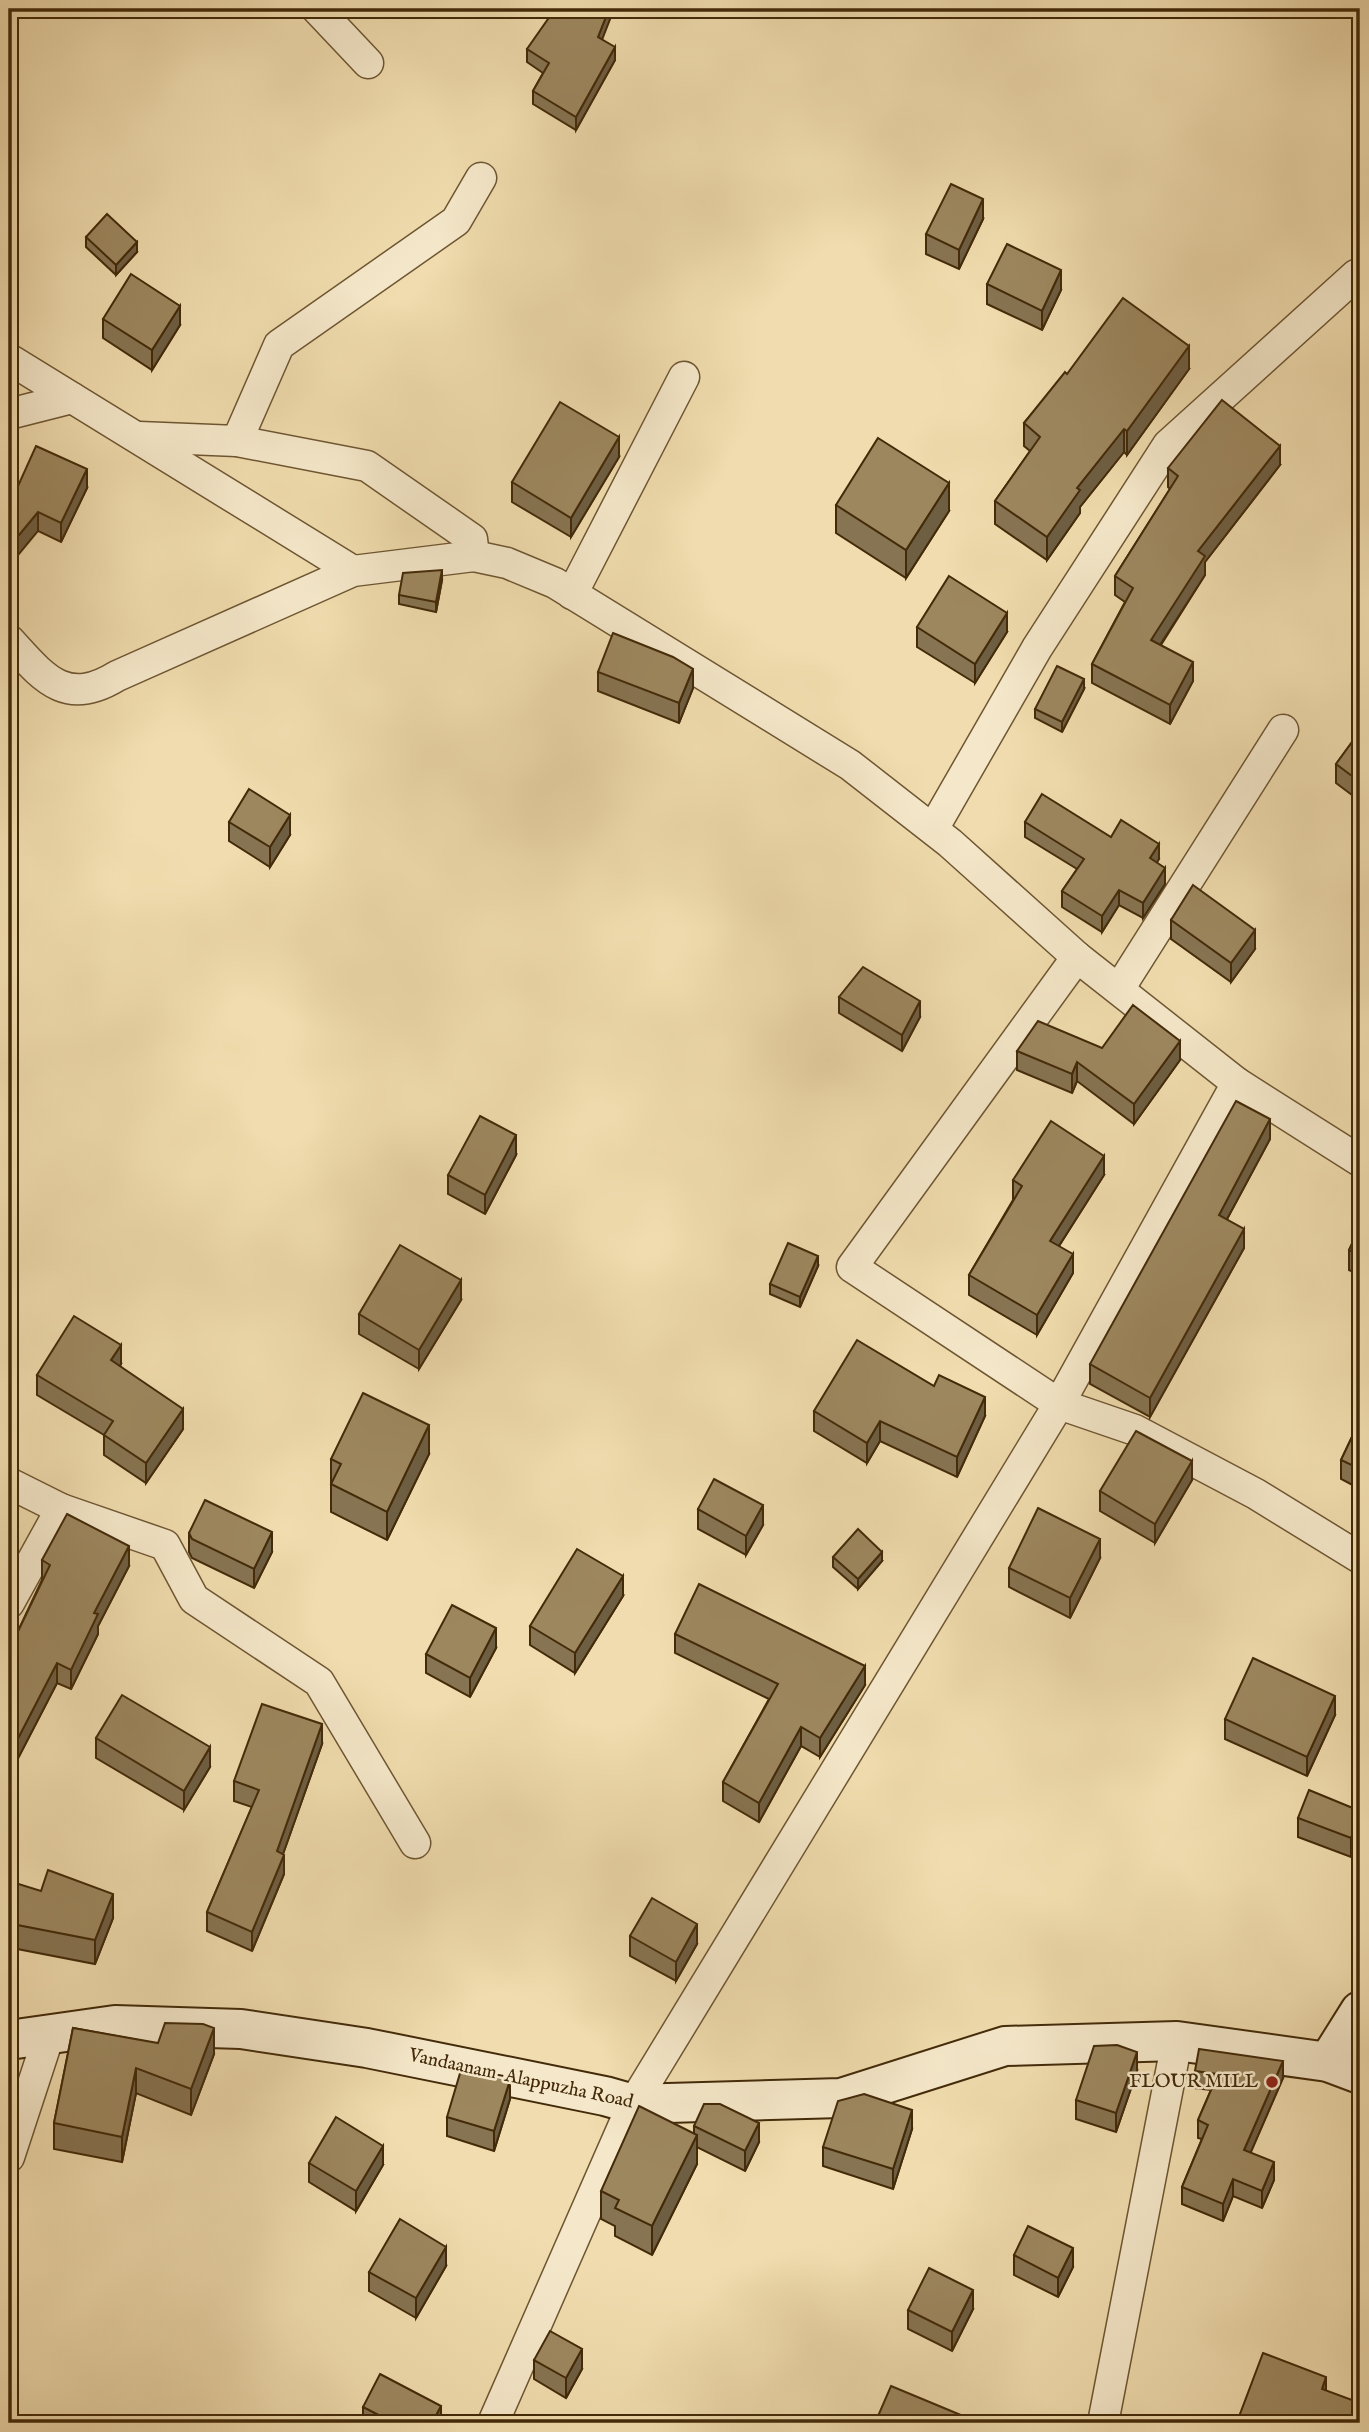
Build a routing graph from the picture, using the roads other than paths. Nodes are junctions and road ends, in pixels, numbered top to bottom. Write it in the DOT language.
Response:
graph roads {
  1 [pos="317,9"];
  2 [pos="368,63"];
  3 [pos="481,178"];
  4 [pos="1360,278"];
  5 [pos="9,359"];
  6 [pos="684,377"];
  7 [pos="72,398"];
  8 [pos="9,414"];
  9 [pos="135,437"];
  10 [pos="237,441"];
  11 [pos="474,556"];
  12 [pos="353,571"];
  13 [pos="572,594"];
  14 [pos="9,640"];
  15 [pos="1283,730"];
  16 [pos="933,830"];
  17 [pos="1077,957"];
  18 [pos="1119,989"];
  19 [pos="1237,1083"];
  20 [pos="1360,1161"];
  21 [pos="1059,1404"];
  22 [pos="9,1483"];
  23 [pos="61,1509"];
  24 [pos="1360,1559"];
  25 [pos="9,1603"];
  26 [pos="415,1843"];
  27 [pos="1360,2011"];
  28 [pos="49,2035"];
  29 [pos="9,2040"];
  30 [pos="1177,2041"];
  31 [pos="1344,2068"];
  32 [pos="633,2104"];
  33 [pos="9,2157"];
  34 [pos="493,2423"];
  35 [pos="1103,2423"];
  1 -- 2 [label="street"];
  3 -- 10 [label="street"];
  4 -- 16 [label="street"];
  5 -- 7 [label="street"];
  6 -- 13 [label="street"];
  7 -- 8 [label="street"];
  7 -- 9 [label="street"];
  9 -- 10 [label="street"];
  9 -- 12 [label="street"];
  10 -- 11 [label="street"];
  11 -- 12 [label="street"];
  11 -- 13 [label="street"];
  12 -- 14 [label="street"];
  13 -- 16 [label="street"];
  15 -- 18 [label="street"];
  16 -- 17 [label="street"];
  17 -- 18 [label="street"];
  17 -- 21 [label="street"];
  18 -- 19 [label="street"];
  19 -- 20 [label="street"];
  19 -- 21 [label="street"];
  21 -- 24 [label="street"];
  21 -- 32 [label="street"];
  22 -- 23 [label="street"];
  23 -- 25 [label="street"];
  23 -- 26 [label="street"];
  27 -- 31 [label="main road"];
  28 -- 29 [label="main road, Vandaanam-Alappuzha Road"];
  28 -- 32 [label="main road, Vandaanam-Alappuzha Road"];
  28 -- 33 [label="street"];
  30 -- 31 [label="main road, Vandaanam-Alappuzha Road"];
  30 -- 32 [label="main road, Vandaanam-Alappuzha Road"];
  30 -- 35 [label="street"];
  32 -- 34 [label="street"];
}
